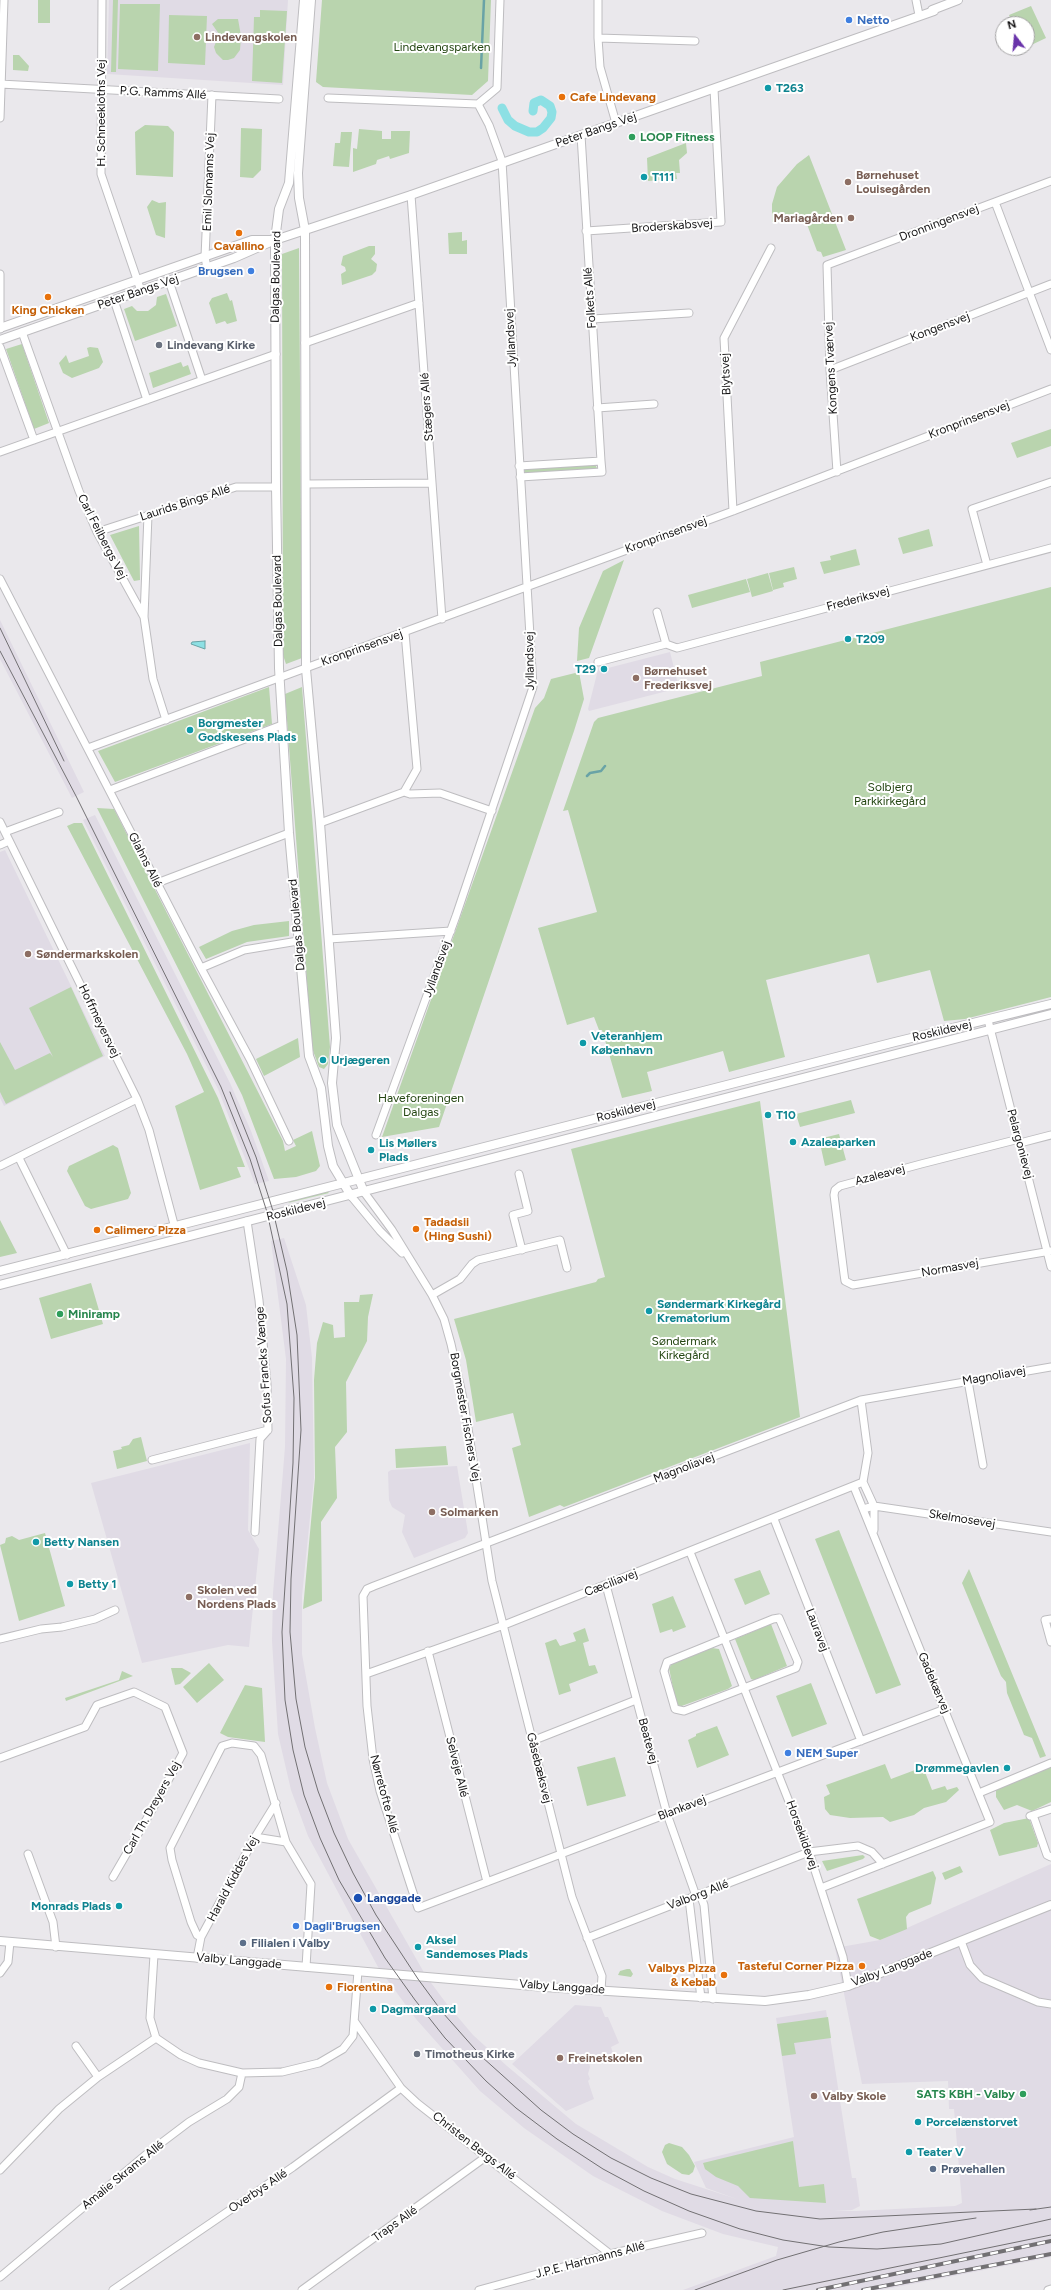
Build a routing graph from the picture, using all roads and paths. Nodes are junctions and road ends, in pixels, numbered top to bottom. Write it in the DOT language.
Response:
graph roads {
  1 [pos="4,0"];
  2 [pos="102,0"];
  3 [pos="304,0"];
  4 [pos="312,0"];
  5 [pos="500,0"];
  6 [pos="598,0"];
  7 [pos="916,0"];
  8 [pos="958,0"];
  9 [pos="919,15"];
  10 [pos="598,38"];
  11 [pos="695,41"];
  12 [pos="1,84"];
  13 [pos="714,89"];
  14 [pos="101,90"];
  15 [pos="212,95"];
  16 [pos="328,98"];
  17 [pos="278,99"];
  18 [pos="478,104"];
  19 [pos="0,118"];
  20 [pos="616,123"];
  21 [pos="581,135"];
  22 [pos="502,162"];
  23 [pos="1051,181"];
  24 [pos="411,195"];
  25 [pos="995,202"];
  26 [pos="305,230"];
  27 [pos="586,231"];
  28 [pos="275,240"];
  29 [pos="771,248"];
  30 [pos="206,257"];
  31 [pos="826,265"];
  32 [pos="207,268"];
  33 [pos="166,271"];
  34 [pos="0,274"];
  35 [pos="137,281"];
  36 [pos="169,281"];
  37 [pos="1051,284"];
  38 [pos="111,290"];
  39 [pos="140,291"];
  40 [pos="1029,292"];
  41 [pos="114,300"];
  42 [pos="419,303"];
  43 [pos="689,312"];
  44 [pos="592,319"];
  45 [pos="19,322"];
  46 [pos="0,328"];
  47 [pos="22,332"];
  48 [pos="0,340"];
  49 [pos="306,343"];
  50 [pos="0,347"];
  51 [pos="1051,350"];
  52 [pos="276,354"];
  53 [pos="830,370"];
  54 [pos="202,380"];
  55 [pos="1051,389"];
  56 [pos="147,400"];
  57 [pos="654,404"];
  58 [pos="597,408"];
  59 [pos="57,432"];
  60 [pos="34,440"];
  61 [pos="0,452"];
  62 [pos="601,461"];
  63 [pos="519,466"];
  64 [pos="837,472"];
  65 [pos="520,477"];
  66 [pos="1051,482"];
  67 [pos="432,483"];
  68 [pos="306,484"];
  69 [pos="276,487"];
  70 [pos="733,511"];
  71 [pos="148,515"];
  72 [pos="97,532"];
  73 [pos="1051,548"];
  74 [pos="987,565"];
  75 [pos="0,579"];
  76 [pos="528,587"];
  77 [pos="657,612"];
  78 [pos="144,617"];
  79 [pos="442,619"];
  80 [pos="405,633"];
  81 [pos="666,644"];
  82 [pos="598,662"];
  83 [pos="306,669"];
  84 [pos="280,678"];
  85 [pos="166,720"];
  86 [pos="282,725"];
  87 [pos="88,748"];
  88 [pos="110,790"];
  89 [pos="404,792"];
  90 [pos="492,811"];
  91 [pos="59,812"];
  92 [pos="320,823"];
  93 [pos="2,827"];
  94 [pos="289,833"];
  95 [pos="10,841"];
  96 [pos="0,845"];
  97 [pos="157,883"];
  98 [pos="451,931"];
  99 [pos="329,939"];
  100 [pos="298,941"];
  101 [pos="201,968"];
  102 [pos="1051,1004"];
  103 [pos="1051,1014"];
  104 [pos="988,1020"];
  105 [pos="990,1030"];
  106 [pos="833,1058"];
  107 [pos="805,1066"];
  108 [pos="836,1070"];
  109 [pos="807,1077"];
  110 [pos="137,1099"];
  111 [pos="588,1121"];
  112 [pos="591,1132"];
  113 [pos="376,1135"];
  114 [pos="1051,1135"];
  115 [pos="289,1141"];
  116 [pos="1019,1141"];
  117 [pos="19,1158"];
  118 [pos="0,1166"];
  119 [pos="519,1174"];
  120 [pos="357,1179"];
  121 [pos="342,1183"];
  122 [pos="364,1192"];
  123 [pos="351,1196"];
  124 [pos="245,1209"];
  125 [pos="247,1221"];
  126 [pos="175,1228"];
  127 [pos="522,1250"];
  128 [pos="1049,1251"];
  129 [pos="66,1255"];
  130 [pos="408,1259"];
  131 [pos="1051,1267"];
  132 [pos="567,1268"];
  133 [pos="0,1271"];
  134 [pos="849,1283"];
  135 [pos="0,1284"];
  136 [pos="432,1295"];
  137 [pos="1051,1367"];
  138 [pos="968,1381"];
  139 [pos="861,1400"];
  140 [pos="268,1430"];
  141 [pos="152,1460"];
  142 [pos="984,1465"];
  143 [pos="864,1482"];
  144 [pos="854,1487"];
  145 [pos="874,1506"];
  146 [pos="863,1509"];
  147 [pos="774,1519"];
  148 [pos="255,1532"];
  149 [pos="1051,1532"];
  150 [pos="486,1543"];
  151 [pos="878,1544"];
  152 [pos="690,1552"];
  153 [pos="606,1585"];
  154 [pos="115,1610"];
  155 [pos="1051,1619"];
  156 [pos="504,1625"];
  157 [pos="364,1630"];
  158 [pos="724,1638"];
  159 [pos="0,1639"];
  160 [pos="1051,1642"];
  161 [pos="428,1651"];
  162 [pos="366,1674"];
  163 [pos="744,1688"];
  164 [pos="636,1700"];
  165 [pos="945,1709"];
  166 [pos="861,1740"];
  167 [pos="532,1741"];
  168 [pos="0,1758"];
  169 [pos="1051,1763"];
  170 [pos="778,1772"];
  171 [pos="979,1793"];
  172 [pos="276,1803"];
  173 [pos="1051,1809"];
  174 [pos="667,1814"];
  175 [pos="255,1836"];
  176 [pos="286,1842"];
  177 [pos="809,1852"];
  178 [pos="28,1854"];
  179 [pos="561,1854"];
  180 [pos="1051,1857"];
  181 [pos="883,1864"];
  182 [pos="113,1877"];
  183 [pos="487,1882"];
  184 [pos="821,1888"];
  185 [pos="695,1896"];
  186 [pos="1051,1905"];
  187 [pos="418,1908"];
  188 [pos="201,1937"];
  189 [pos="587,1938"];
  190 [pos="0,1941"];
  191 [pos="961,1941"];
  192 [pos="10,1942"];
  193 [pos="56,1947"];
  194 [pos="154,1955"];
  195 [pos="197,1958"];
  196 [pos="306,1967"];
  197 [pos="358,1971"];
  198 [pos="0,1973"];
  199 [pos="848,1986"];
  200 [pos="601,1990"];
  201 [pos="701,1998"];
  202 [pos="713,1999"];
  203 [pos="1051,2004"];
  204 [pos="355,2022"];
  205 [pos="156,2038"];
  206 [pos="76,2046"];
  207 [pos="242,2073"];
  208 [pos="98,2077"];
  209 [pos="401,2088"];
  210 [pos="487,2156"];
  211 [pos="0,2170"];
  212 [pos="702,2233"];
  213 [pos="610,2254"];
  214 [pos="0,2278"];
  215 [pos="1051,2289"];
  216 [pos="113,2290"];
  217 [pos="302,2290"];
  218 [pos="479,2290"];
  219 [pos="1048,2290"];
  1 -- 12 [label="street"];
  2 -- 14 [label="street, H. Schneekloths Vej"];
  3 -- 28 [label="street, Dalgas Boulevard"];
  4 -- 26 [label="street"];
  5 -- 18 [label="street"];
  6 -- 10 [label="street"];
  7 -- 9 [label="street"];
  8 -- 9 [label="street, Peter Bangs Vej"];
  9 -- 13 [label="street, Peter Bangs Vej"];
  10 -- 11 [label="street"];
  10 -- 20 [label="street"];
  12 -- 14 [label="street, P.G. Ramms Allé"];
  12 -- 19 [label="street"];
  13 -- 20 [label="street, Peter Bangs Vej"];
  13 -- 27 [label="street, Broderskabsvej"];
  14 -- 15 [label="street, P.G. Ramms Allé"];
  14 -- 35 [label="street, H. Schneekloths Vej"];
  15 -- 17 [label="street, P.G. Ramms Allé"];
  15 -- 30 [label="street, Emil Slomanns Vej"];
  16 -- 18 [label="street"];
  18 -- 22 [label="street, Jyllandsvej"];
  20 -- 21 [label="street, Peter Bangs Vej"];
  21 -- 22 [label="street, Peter Bangs Vej"];
  21 -- 27 [label="street, Folkets Allé"];
  22 -- 24 [label="street, Peter Bangs Vej"];
  22 -- 63 [label="street, Jyllandsvej"];
  23 -- 25 [label="street, Dronningensvej"];
  24 -- 26 [label="street, Peter Bangs Vej"];
  24 -- 42 [label="street, Stægers Allé"];
  25 -- 31 [label="street, Dronningensvej"];
  25 -- 40 [label="street"];
  26 -- 28 [label="street, Peter Bangs Vej"];
  26 -- 49 [label="street"];
  27 -- 44 [label="street, Folkets Allé"];
  28 -- 30 [label="street, Peter Bangs Vej"];
  28 -- 32 [label="street, Peter Bangs Vej"];
  28 -- 52 [label="street, Dalgas Boulevard"];
  29 -- 70 [label="street, Blytsvej"];
  30 -- 32 [label="street, Emil Slomanns Vej"];
  30 -- 33 [label="street, Peter Bangs Vej"];
  31 -- 53 [label="street, Kongens Tværvej"];
  32 -- 36 [label="street, Peter Bangs Vej"];
  33 -- 35 [label="street, Peter Bangs Vej"];
  33 -- 36 [label="street"];
  34 -- 46 [label="street"];
  35 -- 38 [label="street, Peter Bangs Vej"];
  35 -- 39 [label="street, H. Schneekloths Vej"];
  36 -- 39 [label="street, Peter Bangs Vej"];
  36 -- 54 [label="street"];
  37 -- 40 [label="street, Kongensvej"];
  38 -- 41 [label="street"];
  38 -- 45 [label="street, Peter Bangs Vej"];
  39 -- 41 [label="street, Peter Bangs Vej"];
  40 -- 51 [label="street"];
  40 -- 53 [label="street, Kongensvej"];
  41 -- 47 [label="street, Peter Bangs Vej"];
  41 -- 56 [label="street"];
  42 -- 49 [label="street"];
  42 -- 67 [label="street, Stægers Allé"];
  43 -- 44 [label="street"];
  44 -- 58 [label="street, Folkets Allé"];
  45 -- 46 [label="street, Peter Bangs Vej"];
  45 -- 47 [label="street"];
  47 -- 48 [label="street, Peter Bangs Vej"];
  47 -- 59 [label="street, Carl Feilbergs Vej"];
  49 -- 68 [label="street"];
  50 -- 60 [label="street"];
  52 -- 54 [label="street"];
  52 -- 69 [label="street, Dalgas Boulevard"];
  53 -- 64 [label="street, Kongens Tværvej"];
  54 -- 56 [label="street"];
  55 -- 64 [label="street, Kronprinsensvej"];
  56 -- 59 [label="street"];
  57 -- 58 [label="street"];
  58 -- 62 [label="street, Folkets Allé"];
  59 -- 60 [label="street"];
  59 -- 72 [label="street, Carl Feilbergs Vej"];
  60 -- 61 [label="street"];
  62 -- 63 [label="street"];
  62 -- 65 [label="street"];
  63 -- 65 [label="street, Jyllandsvej"];
  64 -- 70 [label="street, Kronprinsensvej"];
  65 -- 76 [label="street, Jyllandsvej"];
  66 -- 74 [label="street"];
  67 -- 68 [label="street"];
  67 -- 79 [label="street, Stægers Allé"];
  68 -- 83 [label="street"];
  69 -- 71 [label="street, Laurids Bings Allé"];
  69 -- 84 [label="street, Dalgas Boulevard"];
  70 -- 76 [label="street, Kronprinsensvej"];
  71 -- 72 [label="street, Laurids Bings Allé"];
  71 -- 78 [label="street, Carl Feilbergs Vej"];
  72 -- 78 [label="street, Carl Feilbergs Vej"];
  73 -- 74 [label="street, Frederiksvej"];
  74 -- 81 [label="street, Frederiksvej"];
  75 -- 87 [label="street, Glahns Allé"];
  76 -- 79 [label="street, Kronprinsensvej"];
  76 -- 90 [label="street, Jyllandsvej"];
  77 -- 81 [label="street"];
  78 -- 85 [label="street, Carl Feilbergs Vej"];
  79 -- 80 [label="street, Kronprinsensvej"];
  80 -- 83 [label="street, Kronprinsensvej"];
  80 -- 89 [label="street"];
  81 -- 82 [label="street, Frederiksvej"];
  83 -- 84 [label="street, Kronprinsensvej"];
  83 -- 92 [label="street"];
  84 -- 85 [label="street"];
  84 -- 86 [label="street, Dalgas Boulevard"];
  85 -- 87 [label="street"];
  86 -- 88 [label="street"];
  86 -- 94 [label="street, Dalgas Boulevard"];
  87 -- 88 [label="street, Glahns Allé"];
  88 -- 97 [label="street, Glahns Allé"];
  89 -- 90 [label="street"];
  89 -- 92 [label="street"];
  90 -- 98 [label="street, Jyllandsvej"];
  91 -- 93 [label="street"];
  92 -- 99 [label="street"];
  93 -- 95 [label="street, Hoffmeyersvej"];
  94 -- 97 [label="street"];
  94 -- 100 [label="street, Dalgas Boulevard"];
  95 -- 96 [label="street"];
  95 -- 110 [label="street, Hoffmeyersvej"];
  97 -- 101 [label="street, Glahns Allé"];
  98 -- 99 [label="street"];
  98 -- 113 [label="street, Jyllandsvej"];
  99 -- 120 [label="street"];
  100 -- 101 [label="street"];
  100 -- 121 [label="street, Dalgas Boulevard"];
  101 -- 115 [label="street, Glahns Allé"];
  102 -- 104 [label="street, Roskildevej"];
  103 -- 105 [label="street, Roskildevej"];
  104 -- 105 [label="street, Pelargonievej"];
  104 -- 106 [label="street, Roskildevej"];
  105 -- 108 [label="street, Roskildevej"];
  105 -- 116 [label="street, Pelargonievej"];
  106 -- 107 [label="street, Roskildevej"];
  106 -- 108 [label="street"];
  107 -- 109 [label="street"];
  107 -- 111 [label="street, Roskildevej"];
  108 -- 109 [label="street, Roskildevej"];
  109 -- 112 [label="street, Roskildevej"];
  110 -- 117 [label="street"];
  110 -- 126 [label="street, Hoffmeyersvej"];
  111 -- 112 [label="street, Roskildevej"];
  111 -- 120 [label="street, Roskildevej"];
  112 -- 122 [label="street, Roskildevej"];
  114 -- 116 [label="street, Azaleavej"];
  116 -- 128 [label="street, Pelargonievej"];
  116 -- 134 [label="street, Azaleavej"];
  117 -- 118 [label="street"];
  117 -- 129 [label="street"];
  119 -- 127 [label="street"];
  120 -- 121 [label="street, Roskildevej"];
  120 -- 122 [label="street"];
  121 -- 123 [label="street, Dalgas Boulevard"];
  121 -- 124 [label="street, Roskildevej"];
  122 -- 123 [label="street, Roskildevej"];
  122 -- 130 [label="street, Borgmester Fischers Vej"];
  123 -- 125 [label="street, Roskildevej"];
  123 -- 130 [label="street, Borgmester Fischers Vej"];
  124 -- 125 [label="street"];
  124 -- 126 [label="street, Roskildevej"];
  125 -- 135 [label="street, Roskildevej"];
  125 -- 140 [label="street, Sofus Francks Vænge"];
  126 -- 129 [label="street, Roskildevej"];
  127 -- 132 [label="street"];
  127 -- 136 [label="street"];
  128 -- 131 [label="street, Pelargonievej"];
  128 -- 134 [label="street, Normasvej"];
  129 -- 133 [label="street, Roskildevej"];
  130 -- 136 [label="street, Borgmester Fischers Vej"];
  136 -- 150 [label="street, Borgmester Fischers Vej"];
  137 -- 138 [label="street, Magnoliavej"];
  138 -- 139 [label="street, Magnoliavej"];
  138 -- 142 [label="street"];
  139 -- 143 [label="street"];
  139 -- 150 [label="street, Magnoliavej"];
  140 -- 141 [label="street"];
  140 -- 148 [label="street, Sofus Francks Vænge"];
  143 -- 144 [label="street"];
  143 -- 145 [label="street, Gadekærvej"];
  144 -- 146 [label="street, Gadekærvej"];
  144 -- 147 [label="street, Cæciliavej"];
  145 -- 146 [label="street"];
  145 -- 149 [label="street, Skelmosevej"];
  145 -- 151 [label="street, Gadekærvej"];
  146 -- 151 [label="street, Gadekærvej"];
  147 -- 152 [label="street, Cæciliavej"];
  147 -- 166 [label="street, Lauravej"];
  150 -- 156 [label="street, Gåsebæksvej"];
  150 -- 157 [label="street, Magnoliavej"];
  151 -- 165 [label="street, Gadekærvej"];
  152 -- 153 [label="street, Cæciliavej"];
  152 -- 158 [label="street, Horsekildevej"];
  153 -- 156 [label="street, Cæciliavej"];
  153 -- 164 [label="street, Beatevej"];
  154 -- 159 [label="street"];
  155 -- 160 [label="street"];
  156 -- 161 [label="street, Cæciliavej"];
  156 -- 167 [label="street, Gåsebæksvej"];
  157 -- 162 [label="street, Nørretofte Allé"];
  158 -- 163 [label="street, Horsekildevej"];
  158 -- 163 [label="street"];
  158 -- 163 [label="street"];
  161 -- 162 [label="street, Cæciliavej"];
  161 -- 183 [label="street, Selveje Allé"];
  162 -- 187 [label="street, Nørretofte Allé"];
  163 -- 170 [label="street, Horsekildevej"];
  164 -- 167 [label="street"];
  164 -- 174 [label="street, Beatevej"];
  165 -- 166 [label="street, Blankavej"];
  165 -- 171 [label="street, Gadekærvej"];
  166 -- 170 [label="street, Blankavej"];
  167 -- 179 [label="street, Gåsebæksvej"];
  168 -- 182 [label="street, Carl Th. Dreyers Vej"];
  169 -- 171 [label="street"];
  170 -- 174 [label="street, Blankavej"];
  170 -- 177 [label="street, Horsekildevej"];
  171 -- 181 [label="street, Gadekærvej"];
  172 -- 175 [label="street, Harald Kiddes Vej"];
  172 -- 176 [label="street"];
  172 -- 188 [label="street"];
  173 -- 180 [label="street"];
  174 -- 179 [label="street, Blankavej"];
  174 -- 185 [label="street, Beatevej"];
  175 -- 176 [label="street"];
  175 -- 188 [label="street, Harald Kiddes Vej"];
  176 -- 196 [label="street"];
  177 -- 181 [label="street, Valborg Allé"];
  177 -- 184 [label="street, Horsekildevej"];
  177 -- 185 [label="street, Valborg Allé"];
  178 -- 193 [label="street"];
  179 -- 183 [label="street, Blankavej"];
  179 -- 189 [label="street, Gåsebæksvej"];
  181 -- 184 [label="street"];
  183 -- 187 [label="street, Blankavej"];
  184 -- 199 [label="street, Horsekildevej"];
  185 -- 189 [label="street, Valborg Allé"];
  185 -- 201 [label="street, Beatevej"];
  185 -- 202 [label="street, Beatevej"];
  186 -- 191 [label="street, Valby Langgade"];
  188 -- 195 [label="street, Harald Kiddes Vej"];
  189 -- 200 [label="street, Gåsebæksvej"];
  190 -- 192 [label="street, Valby Langgade"];
  191 -- 199 [label="street, Valby Langgade"];
  191 -- 203 [label="street"];
  192 -- 193 [label="street, Valby Langgade"];
  192 -- 198 [label="street"];
  193 -- 194 [label="street, Valby Langgade"];
  194 -- 195 [label="street, Valby Langgade"];
  194 -- 205 [label="street"];
  195 -- 196 [label="street, Valby Langgade"];
  196 -- 197 [label="street, Valby Langgade"];
  197 -- 200 [label="street, Valby Langgade"];
  197 -- 204 [label="street"];
  199 -- 202 [label="street, Valby Langgade"];
  200 -- 201 [label="street, Valby Langgade"];
  201 -- 202 [label="street, Valby Langgade"];
  204 -- 207 [label="street"];
  204 -- 209 [label="street, Christen Bergs Allé"];
  205 -- 207 [label="street"];
  205 -- 208 [label="street"];
  206 -- 208 [label="street"];
  207 -- 214 [label="street, Amalie Skrams Allé"];
  208 -- 211 [label="street"];
  209 -- 210 [label="street, Christen Bergs Allé"];
  209 -- 216 [label="street, Overbys Allé"];
  210 -- 213 [label="street, Christen Bergs Allé"];
  210 -- 217 [label="street, Traps Allé"];
  212 -- 213 [label="street, J.P.E. Hartmanns Allé"];
  213 -- 218 [label="street, J.P.E. Hartmanns Allé"];
  215 -- 219 [label="street"];
}
